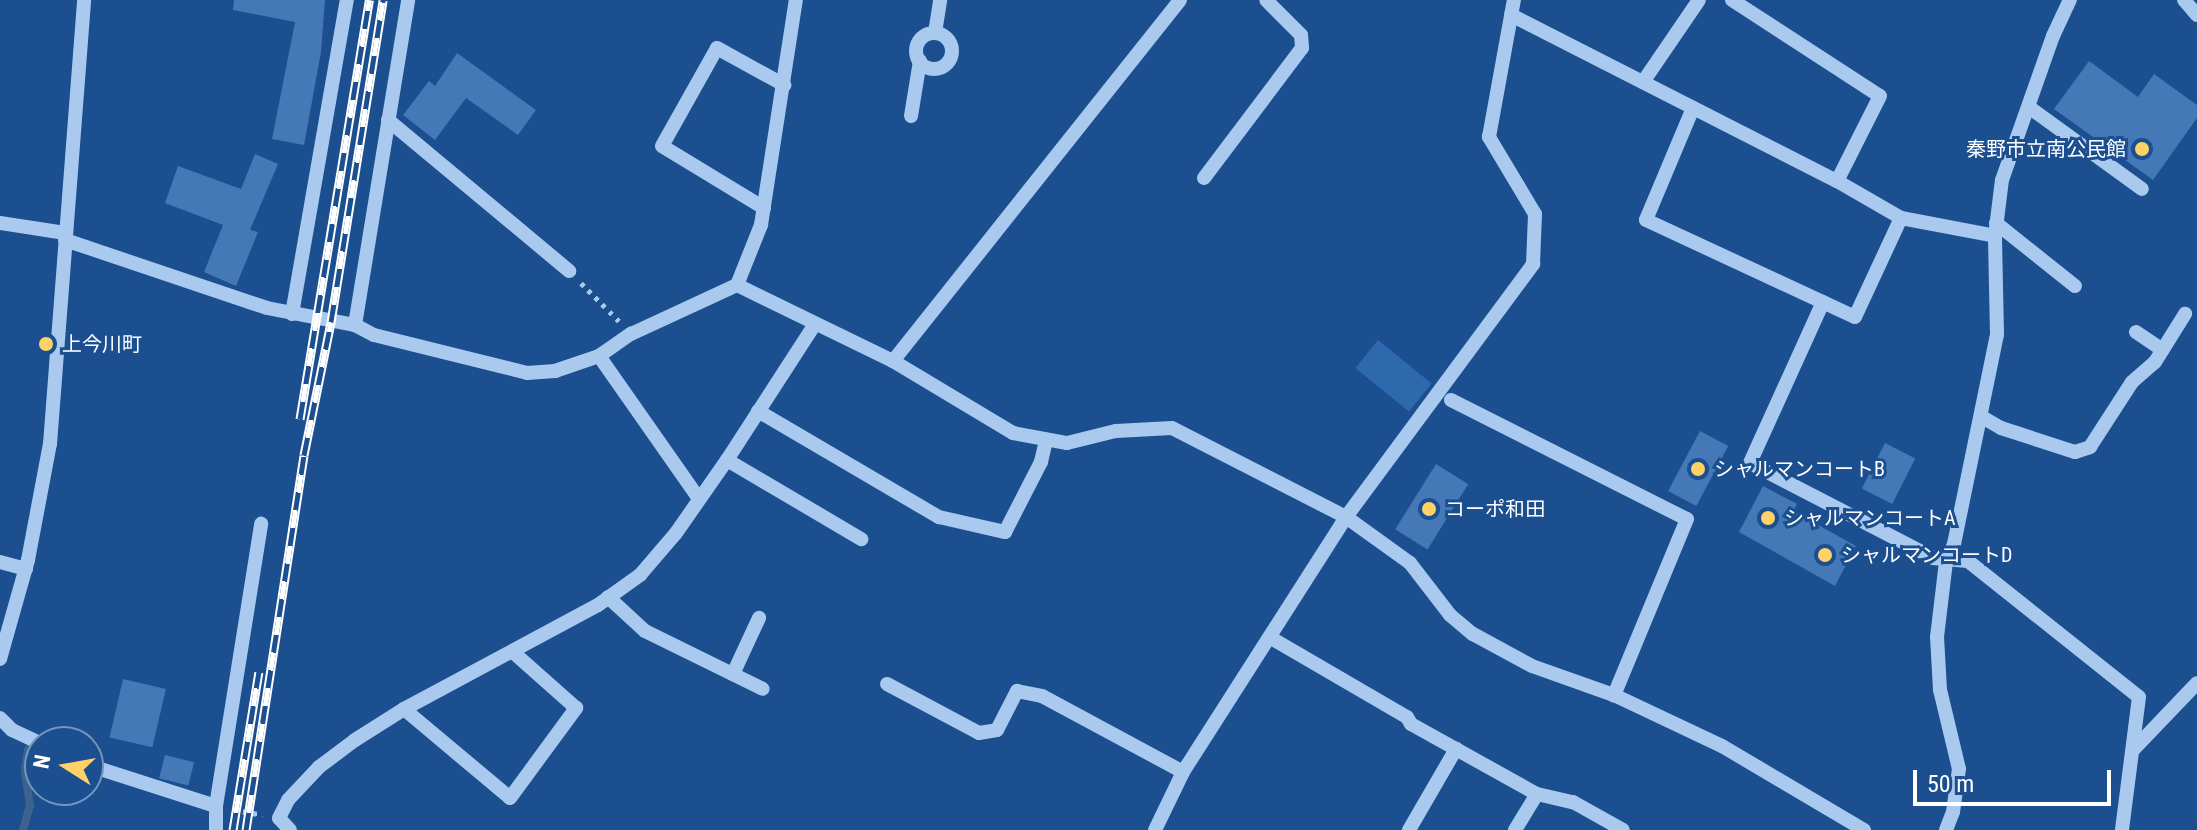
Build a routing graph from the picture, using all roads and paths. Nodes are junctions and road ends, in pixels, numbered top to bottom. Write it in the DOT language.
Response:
graph roads {
  1 [pos="84,0"];
  2 [pos="347,0"];
  3 [pos="408,0"];
  4 [pos="796,0"];
  5 [pos="940,0"];
  6 [pos="1180,0"];
  7 [pos="1266,0"];
  8 [pos="1699,0"];
  9 [pos="1732,0"];
  10 [pos="2070,0"];
  11 [pos="2184,0"];
  12 [pos="1513,4"];
  13 [pos="2197,15"];
  14 [pos="935,33"];
  15 [pos="920,61"];
  16 [pos="1643,82"];
  17 [pos="784,85"];
  18 [pos="1693,108"];
  19 [pos="2030,108"];
  20 [pos="911,116"];
  21 [pos="388,120"];
  22 [pos="1204,178"];
  23 [pos="1837,181"];
  24 [pos="2142,189"];
  25 [pos="764,208"];
  26 [pos="1901,218"];
  27 [pos="0,223"];
  28 [pos="1996,230"];
  29 [pos="65,236"];
  30 [pos="569,271"];
  31 [pos="737,285"];
  32 [pos="2075,286"];
  33 [pos="1823,302"];
  34 [pos="292,314"];
  35 [pos="2185,314"];
  36 [pos="815,324"];
  37 [pos="355,325"];
  38 [pos="2136,332"];
  39 [pos="631,334"];
  40 [pos="2163,350"];
  41 [pos="599,356"];
  42 [pos="893,361"];
  43 [pos="1451,400"];
  44 [pos="758,411"];
  45 [pos="1982,417"];
  46 [pos="1046,440"];
  47 [pos="727,460"];
  48 [pos="699,499"];
  49 [pos="1346,517"];
  50 [pos="261,524"];
  51 [pos="861,539"];
  52 [pos="0,562"];
  53 [pos="1946,562"];
  54 [pos="26,569"];
  55 [pos="608,597"];
  56 [pos="759,618"];
  57 [pos="1271,638"];
  58 [pos="513,652"];
  59 [pos="0,659"];
  60 [pos="733,674"];
  61 [pos="2197,683"];
  62 [pos="887,684"];
  63 [pos="763,689"];
  64 [pos="1614,695"];
  65 [pos="404,709"];
  66 [pos="0,718"];
  67 [pos="24,736"];
  68 [pos="1456,749"];
  69 [pos="2134,749"];
  70 [pos="104,770"];
  71 [pos="1183,772"];
  72 [pos="1537,794"];
  73 [pos="216,806"];
  74 [pos="279,818"];
  75 [pos="216,830"];
  76 [pos="290,830"];
  77 [pos="1155,830"];
  78 [pos="1409,830"];
  79 [pos="1515,830"];
  80 [pos="1623,830"];
  81 [pos="1864,830"];
  82 [pos="1946,830"];
  83 [pos="2122,830"];
  1 -- 29 [label="street"];
  2 -- 34 [label="street"];
  3 -- 21 [label="street"];
  4 -- 17 [label="street"];
  5 -- 14 [label="street"];
  6 -- 42 [label="street"];
  7 -- 22 [label="street"];
  8 -- 16 [label="street"];
  9 -- 23 [label="street"];
  10 -- 19 [label="street"];
  11 -- 13 [label="street"];
  12 -- 16 [label="street"];
  12 -- 49 [label="street"];
  14 -- 15 [label="street"];
  14 -- 15 [label="street"];
  15 -- 20 [label="street"];
  16 -- 18 [label="street"];
  17 -- 25 [label="street"];
  17 -- 25 [label="street"];
  18 -- 23 [label="street"];
  18 -- 33 [label="street"];
  19 -- 24 [label="street"];
  19 -- 28 [label="street"];
  21 -- 30 [label="street"];
  21 -- 37 [label="street"];
  23 -- 26 [label="street"];
  25 -- 31 [label="street"];
  26 -- 28 [label="street"];
  26 -- 33 [label="street"];
  27 -- 29 [label="street"];
  28 -- 32 [label="street"];
  28 -- 45 [label="street"];
  29 -- 34 [label="street"];
  29 -- 54 [label="street"];
  30 -- 39 [label="path"];
  31 -- 36 [label="street"];
  31 -- 39 [label="street"];
  33 -- 53 [label="street"];
  34 -- 37 [label="street"];
  35 -- 40 [label="street"];
  36 -- 42 [label="street"];
  36 -- 44 [label="street"];
  37 -- 41 [label="street"];
  38 -- 40 [label="street"];
  39 -- 41 [label="street"];
  40 -- 45 [label="street"];
  41 -- 48 [label="street"];
  42 -- 46 [label="street"];
  43 -- 64 [label="street"];
  44 -- 46 [label="street"];
  44 -- 47 [label="street"];
  45 -- 53 [label="street"];
  46 -- 49 [label="street"];
  47 -- 48 [label="street"];
  47 -- 51 [label="street"];
  48 -- 55 [label="street"];
  49 -- 57 [label="street"];
  49 -- 64 [label="street"];
  50 -- 73 [label="street"];
  52 -- 54 [label="street"];
  53 -- 69 [label="street"];
  53 -- 82 [label="street"];
  54 -- 59 [label="street"];
  55 -- 58 [label="street"];
  55 -- 60 [label="street"];
  56 -- 60 [label="street"];
  57 -- 68 [label="street"];
  57 -- 71 [label="street"];
  58 -- 65 [label="street"];
  58 -- 65 [label="street"];
  60 -- 63 [label="street"];
  61 -- 69 [label="street"];
  62 -- 71 [label="street"];
  64 -- 81 [label="street"];
  65 -- 74 [label="street"];
  66 -- 67 [label="street"];
  68 -- 72 [label="street"];
  68 -- 78 [label="street"];
  69 -- 83 [label="street"];
  70 -- 73 [label="street"];
  71 -- 77 [label="street"];
  72 -- 79 [label="street"];
  72 -- 80 [label="street"];
  73 -- 74 [label="path"];
  73 -- 75 [label="street"];
  74 -- 76 [label="street"];
}
